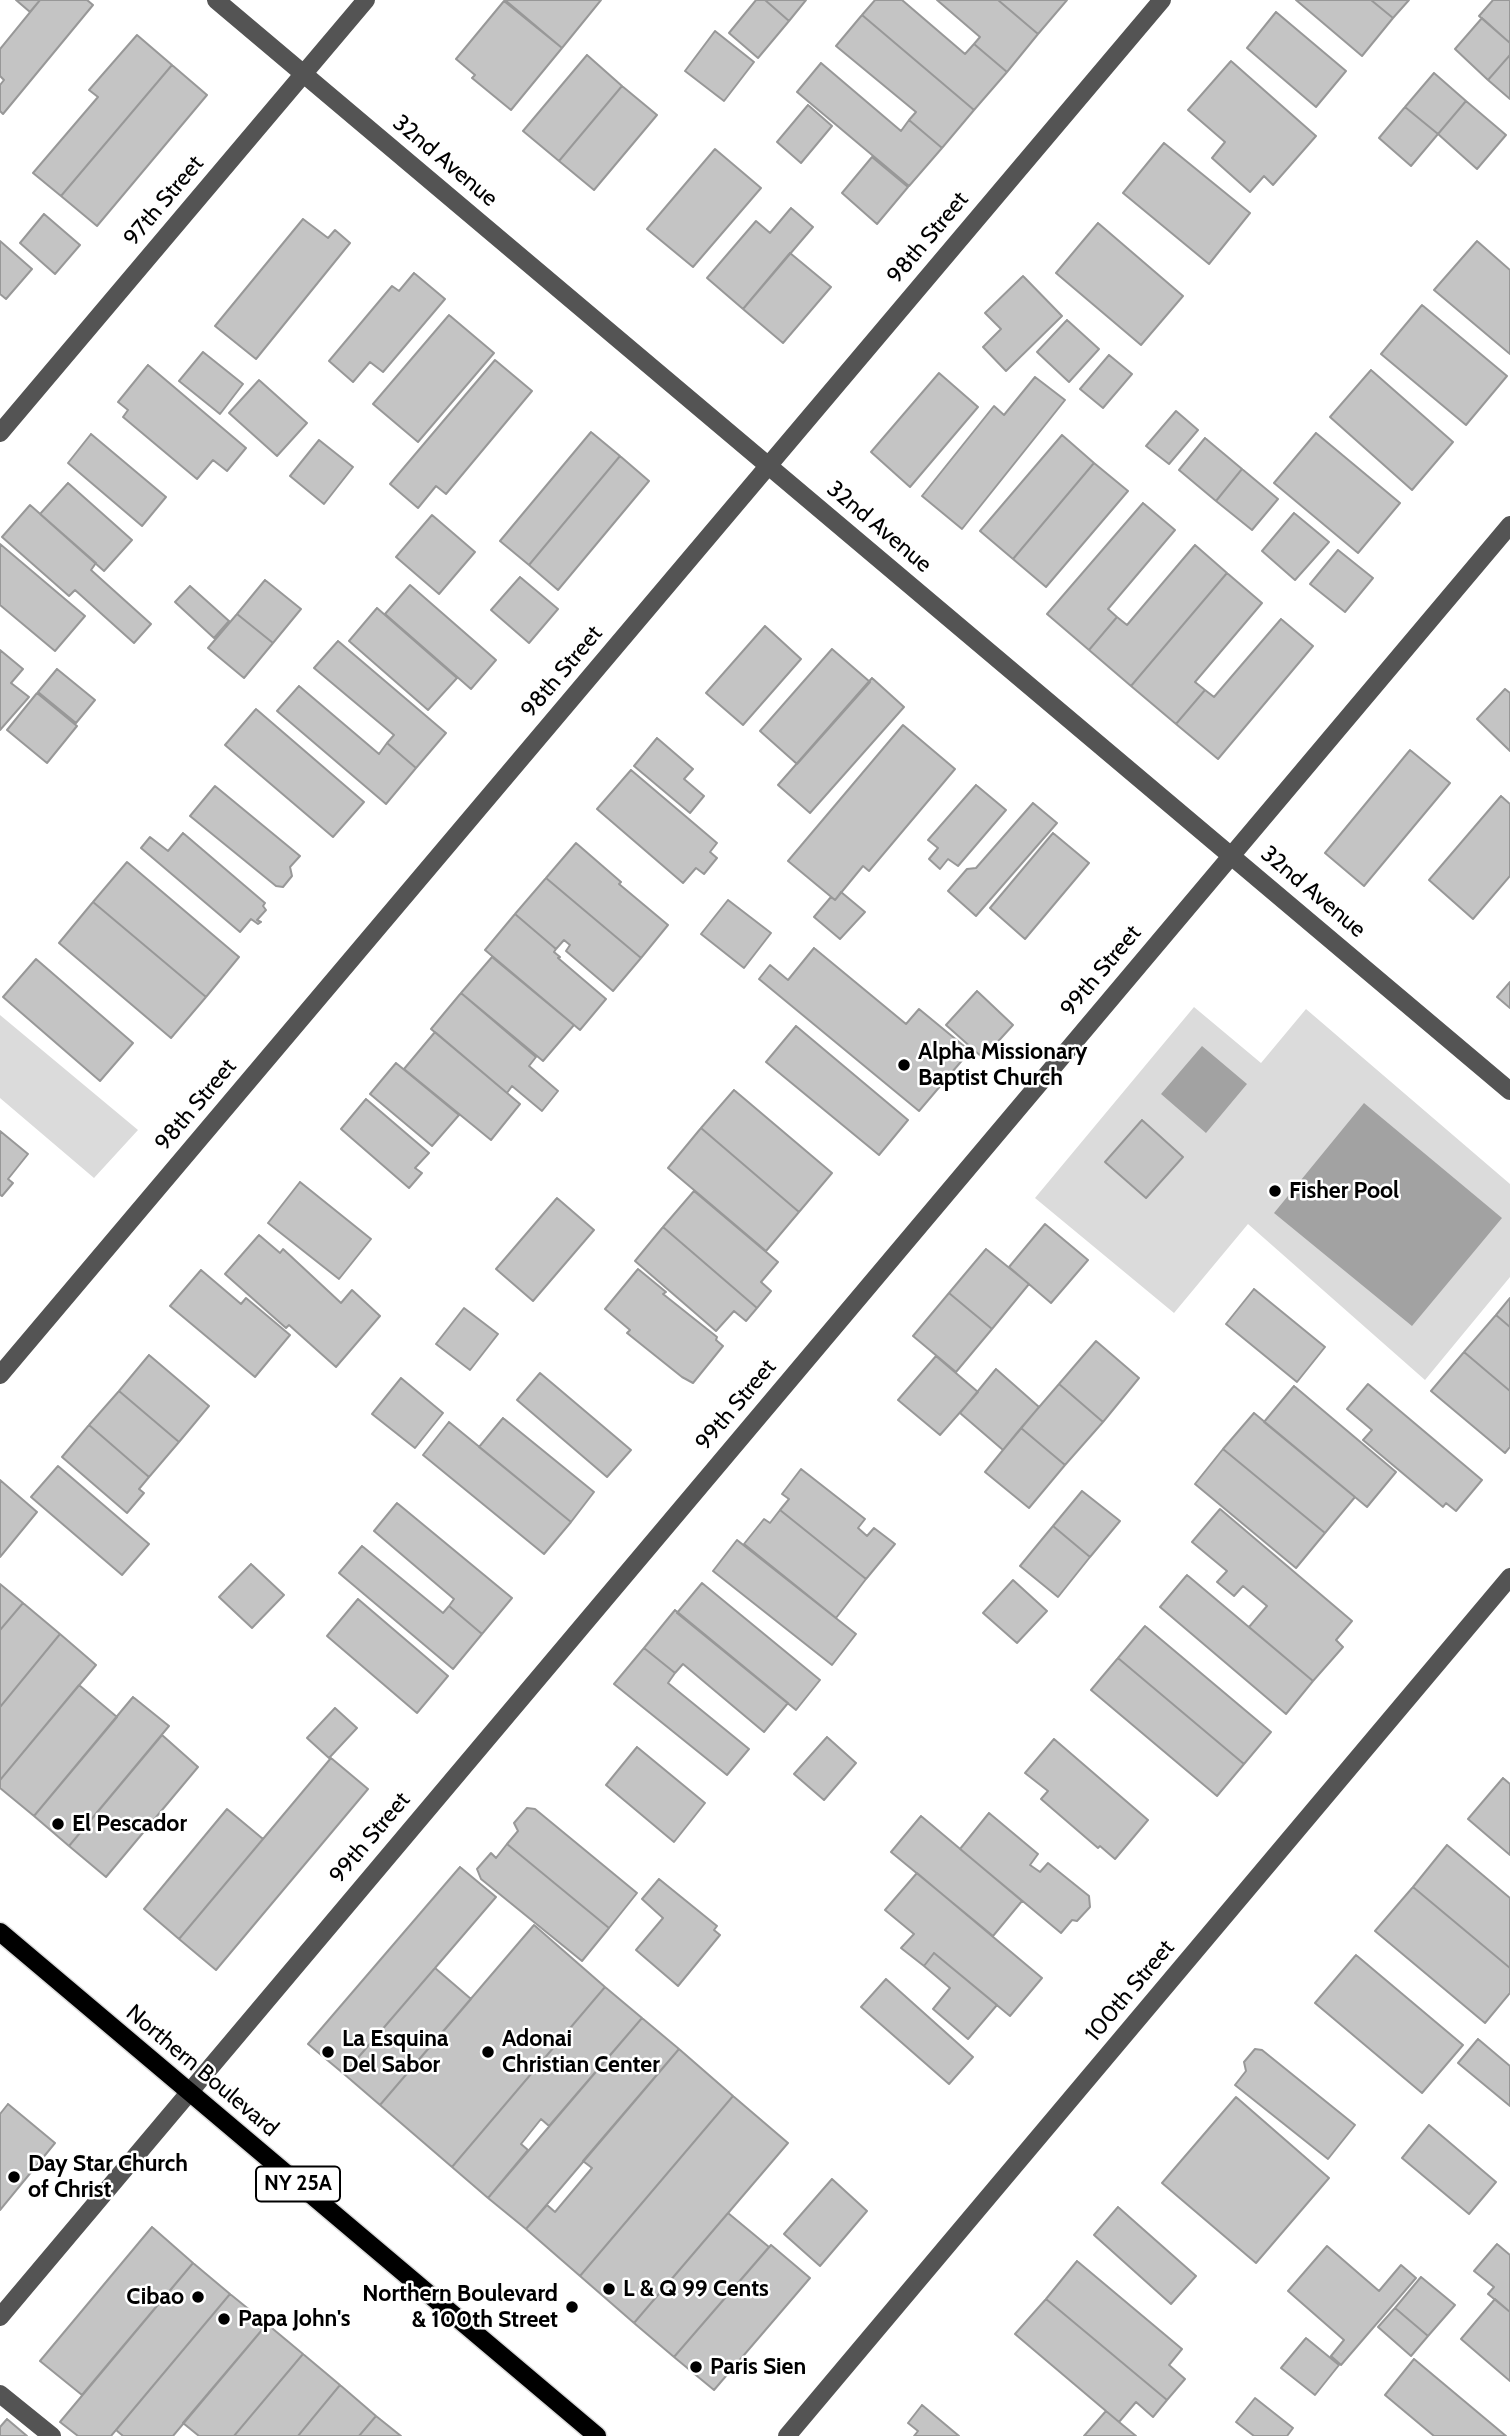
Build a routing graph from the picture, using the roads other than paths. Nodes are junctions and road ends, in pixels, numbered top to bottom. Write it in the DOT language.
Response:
graph roads {
  1 [pos="216,0"];
  2 [pos="366,0"];
  3 [pos="1162,0"];
  4 [pos="304,73"];
  5 [pos="0,433"];
  6 [pos="768,466"];
  7 [pos="1510,525"];
  8 [pos="1231,855"];
  9 [pos="1510,1091"];
  10 [pos="0,1375"];
  11 [pos="1510,1577"];
  12 [pos="0,1932"];
  13 [pos="189,2092"];
  14 [pos="0,2317"];
  15 [pos="0,2394"];
  16 [pos="52,2436"];
  17 [pos="597,2436"];
  18 [pos="787,2436"];
  1 -- 4 [label="street, 32nd Avenue"];
  2 -- 4 [label="street, 97th Street"];
  3 -- 6 [label="street, 98th Street"];
  4 -- 5 [label="street, 97th Street"];
  4 -- 6 [label="street, 32nd Avenue"];
  6 -- 8 [label="street, 32nd Avenue"];
  6 -- 10 [label="street, 98th Street"];
  7 -- 8 [label="street, 99th Street"];
  8 -- 9 [label="street, 32nd Avenue"];
  8 -- 13 [label="street, 99th Street"];
  11 -- 18 [label="street, 100th Street"];
  12 -- 13 [label="main road, Northern Boulevard / NY 25A"];
  13 -- 14 [label="street, 99th Street"];
  13 -- 17 [label="main road, Northern Boulevard / NY 25A"];
  15 -- 16 [label="street"];
}
